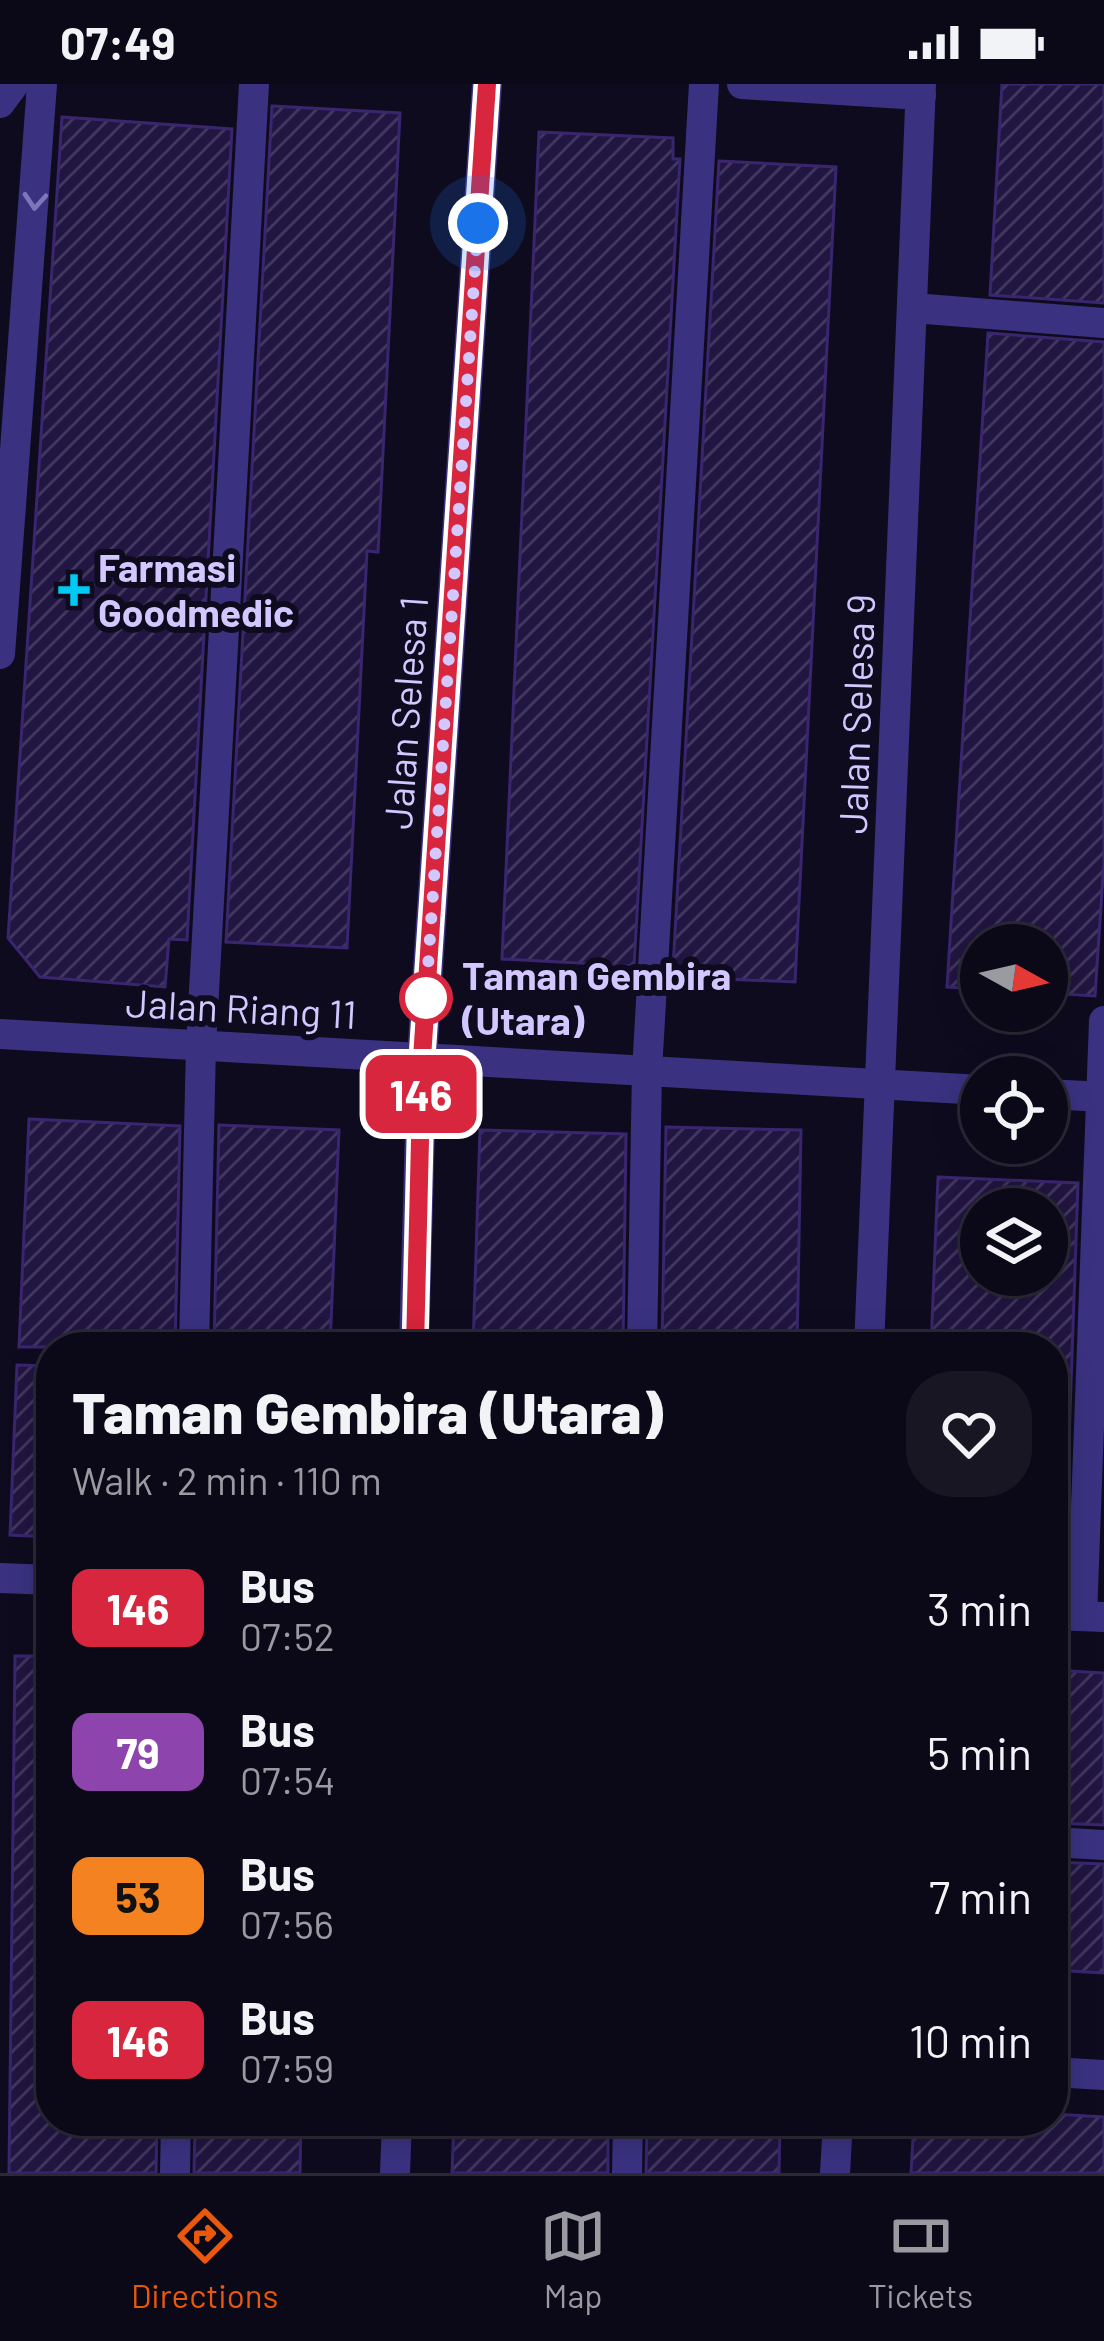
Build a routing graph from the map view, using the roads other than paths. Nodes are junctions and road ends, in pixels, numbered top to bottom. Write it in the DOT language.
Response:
graph roads {
  1 [pos="14,84"];
  2 [pos="42,84"];
  3 [pos="254,84"];
  4 [pos="487,84"];
  5 [pos="704,84"];
  6 [pos="742,84"];
  7 [pos="921,89"];
  8 [pos="0,103"];
  9 [pos="913,308"];
  10 [pos="1104,323"];
  11 [pos="0,654"];
  12 [pos="1104,1021"];
  13 [pos="0,1034"];
  14 [pos="201,1046"];
  15 [pos="422,1058"];
  16 [pos="647,1071"];
  17 [pos="881,1084"];
  18 [pos="960,1089"];
  19 [pos="1068,1095"];
  20 [pos="1102,1097"];
  21 [pos="194,1332"];
  22 [pos="415,1332"];
  23 [pos="642,1332"];
  24 [pos="870,1332"];
  25 [pos="0,1578"];
  26 [pos="36,1579"];
  27 [pos="1080,1616"];
  28 [pos="1068,1843"];
  29 [pos="1104,1845"];
  30 [pos="1068,2073"];
  31 [pos="1104,2075"];
  32 [pos="176,2136"];
  33 [pos="396,2136"];
  34 [pos="628,2136"];
  35 [pos="837,2136"];
  36 [pos="175,2173"];
  37 [pos="395,2173"];
  38 [pos="627,2173"];
  39 [pos="835,2173"];
  1 -- 8 [label="street"];
  2 -- 11 [label="street, one-way"];
  3 -- 14 [label="street"];
  4 -- 15 [label="street, Jalan Selesa 1"];
  5 -- 16 [label="street"];
  6 -- 7 [label="street"];
  7 -- 9 [label="street, Jalan Selesa 9"];
  9 -- 10 [label="street"];
  9 -- 17 [label="street, Jalan Selesa 9"];
  12 -- 20 [label="street"];
  13 -- 14 [label="street, Jalan Riang 11"];
  14 -- 15 [label="street, Jalan Riang 11"];
  14 -- 21 [label="street"];
  15 -- 16 [label="street, Jalan Riang 11"];
  15 -- 22 [label="street, Jalan Selesa 1"];
  16 -- 17 [label="street, Jalan Riang 11"];
  16 -- 23 [label="street"];
  17 -- 18 [label="street, Jalan Riang 11"];
  17 -- 24 [label="street, Jalan Selesa 9"];
  19 -- 20 [label="street"];
  20 -- 27 [label="street"];
  25 -- 26 [label="street"];
  28 -- 29 [label="street"];
  30 -- 31 [label="street"];
  32 -- 36 [label="street"];
  33 -- 37 [label="street"];
  34 -- 38 [label="street"];
  35 -- 39 [label="street"];
}
